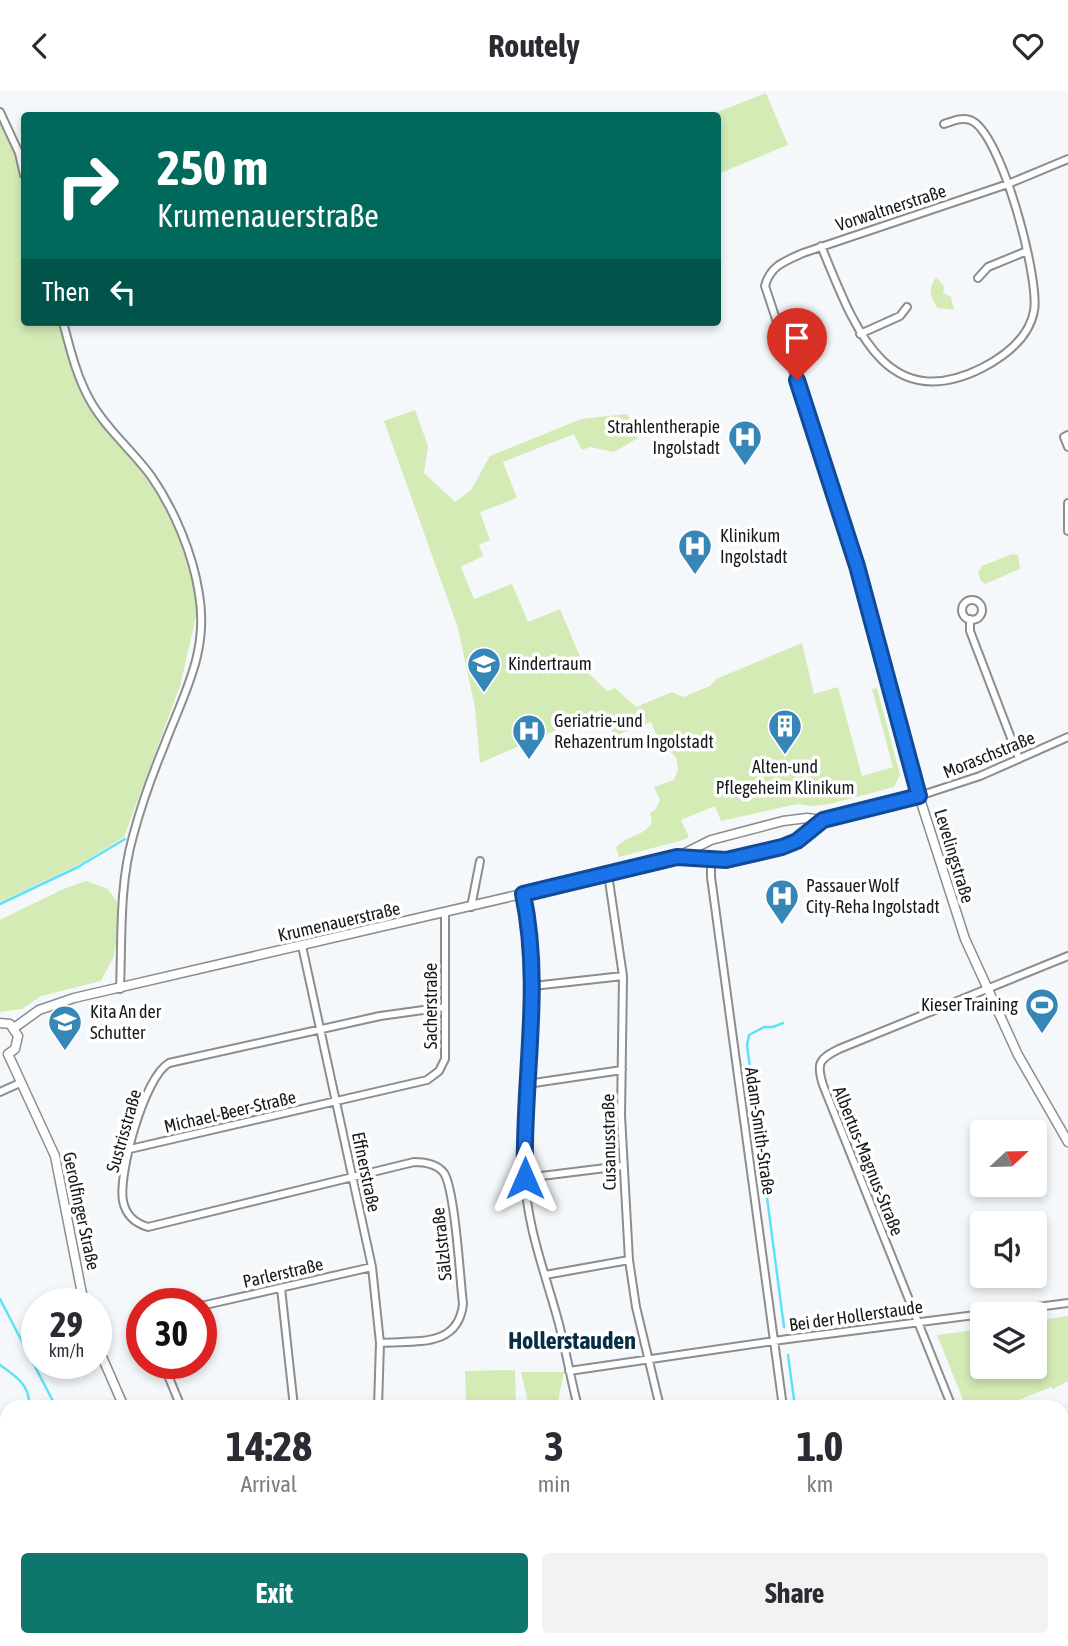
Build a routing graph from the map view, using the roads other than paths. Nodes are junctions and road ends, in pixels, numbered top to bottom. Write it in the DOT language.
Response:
graph roads {
  1 [pos="0,112"];
  2 [pos="944,124"];
  3 [pos="1068,159"];
  4 [pos="21,162"];
  5 [pos="1008,184"];
  6 [pos="821,246"];
  7 [pos="1027,251"];
  8 [pos="783,262"];
  9 [pos="978,278"];
  10 [pos="907,307"];
  11 [pos="64,326"];
  12 [pos="860,334"];
  13 [pos="1068,435"];
  14 [pos="1068,447"];
  15 [pos="1068,503"];
  16 [pos="1068,531"];
  17 [pos="970,619"];
  18 [pos="1068,737"];
  19 [pos="1019,759"];
  20 [pos="919,796"];
  21 [pos="795,819"];
  22 [pos="823,820"];
  23 [pos="801,837"];
  24 [pos="711,841"];
  25 [pos="677,857"];
  26 [pos="711,859"];
  27 [pos="480,861"];
  28 [pos="608,874"];
  29 [pos="523,894"];
  30 [pos="471,908"];
  31 [pos="445,914"];
  32 [pos="302,946"];
  33 [pos="1068,956"];
  34 [pos="623,976"];
  35 [pos="533,986"];
  36 [pos="120,989"];
  37 [pos="987,990"];
  38 [pos="445,1007"];
  39 [pos="0,1023"];
  40 [pos="14,1028"];
  41 [pos="319,1030"];
  42 [pos="4,1055"];
  43 [pos="622,1070"];
  44 [pos="20,1083"];
  45 [pos="527,1084"];
  46 [pos="0,1092"];
  47 [pos="336,1103"];
  48 [pos="1065,1134"];
  49 [pos="1068,1142"];
  50 [pos="130,1149"];
  51 [pos="622,1165"];
  52 [pos="353,1178"];
  53 [pos="525,1178"];
  54 [pos="629,1260"];
  55 [pos="372,1267"];
  56 [pos="545,1275"];
  57 [pos="281,1287"];
  58 [pos="81,1288"];
  59 [pos="217,1302"];
  60 [pos="1068,1303"];
  61 [pos="918,1322"];
  62 [pos="774,1341"];
  63 [pos="380,1343"];
  64 [pos="647,1359"];
  65 [pos="569,1371"];
  66 [pos="112,1379"];
  67 [pos="170,1379"];
  68 [pos="121,1400"];
  69 [pos="178,1400"];
  70 [pos="293,1400"];
  71 [pos="378,1400"];
  72 [pos="576,1400"];
  73 [pos="658,1400"];
  74 [pos="782,1400"];
  75 [pos="949,1400"];
  1 -- 4 [label="street"];
  2 -- 5 [label="street"];
  3 -- 5 [label="street, Vorwaltnerstraße"];
  5 -- 6 [label="street, Vorwaltnerstraße"];
  5 -- 7 [label="street"];
  6 -- 8 [label="street, Vorwaltnerstraße"];
  6 -- 12 [label="street"];
  7 -- 9 [label="street"];
  7 -- 12 [label="street"];
  8 -- 20 [label="street, Levelingstraße"];
  10 -- 12 [label="street"];
  11 -- 36 [label="street"];
  13 -- 14 [label="street"];
  15 -- 16 [label="street"];
  17 -- 19 [label="street"];
  18 -- 19 [label="street, Moraschstraße"];
  19 -- 20 [label="street, Moraschstraße"];
  20 -- 22 [label="street, Krumenauerstraße"];
  20 -- 37 [label="street, Levelingstraße"];
  21 -- 22 [label="street, Krumenauerstraße"];
  21 -- 23 [label="street"];
  21 -- 24 [label="street, Krumenauerstraße"];
  22 -- 23 [label="street, Krumenauerstraße"];
  23 -- 26 [label="street, Krumenauerstraße"];
  24 -- 25 [label="street, Krumenauerstraße"];
  24 -- 26 [label="street"];
  25 -- 26 [label="street, Krumenauerstraße"];
  25 -- 28 [label="street, Krumenauerstraße"];
  26 -- 62 [label="street, Adam-Smith-Straße"];
  27 -- 30 [label="street"];
  28 -- 29 [label="street, Krumenauerstraße"];
  28 -- 34 [label="street, Cusanusstraße"];
  29 -- 30 [label="street, Krumenauerstraße"];
  29 -- 35 [label="street"];
  30 -- 31 [label="street, Krumenauerstraße"];
  31 -- 32 [label="street, Krumenauerstraße"];
  31 -- 38 [label="street, Sacherstraße"];
  32 -- 36 [label="street, Krumenauerstraße"];
  32 -- 41 [label="street, Effnerstraße"];
  33 -- 37 [label="street, Albertus-Magnus-Straße"];
  34 -- 35 [label="street"];
  34 -- 43 [label="street, Cusanusstraße"];
  35 -- 45 [label="street"];
  36 -- 40 [label="street, Krumenauerstraße"];
  37 -- 48 [label="street, Levelingstraße"];
  37 -- 61 [label="street, Albertus-Magnus-Straße"];
  38 -- 41 [label="street"];
  38 -- 47 [label="street, Sacherstraße"];
  39 -- 40 [label="street"];
  40 -- 42 [label="street, Gerolfinger Straße"];
  41 -- 47 [label="street, Effnerstraße"];
  41 -- 50 [label="street, Sustrisstraße"];
  42 -- 44 [label="street, Gerolfinger Straße"];
  43 -- 45 [label="street"];
  43 -- 51 [label="street, Cusanusstraße"];
  44 -- 46 [label="street"];
  44 -- 58 [label="street, Gerolfinger Straße"];
  45 -- 53 [label="street"];
  47 -- 50 [label="street, Michael-Beer-Straße"];
  47 -- 52 [label="street, Effnerstraße"];
  48 -- 49 [label="street, Levelingstraße"];
  50 -- 52 [label="street, Sustrisstraße"];
  51 -- 53 [label="street"];
  51 -- 54 [label="street, Cusanusstraße"];
  52 -- 55 [label="street, Effnerstraße"];
  52 -- 63 [label="street, Sälzlstraße"];
  53 -- 56 [label="street"];
  54 -- 56 [label="street"];
  54 -- 64 [label="street, Cusanusstraße"];
  55 -- 57 [label="street, Parlerstraße"];
  55 -- 63 [label="street, Effnerstraße"];
  56 -- 65 [label="street"];
  57 -- 59 [label="street, Parlerstraße"];
  57 -- 70 [label="street"];
  60 -- 61 [label="street, Bei der Hollerstaude"];
  61 -- 62 [label="street, Bei der Hollerstaude"];
  61 -- 75 [label="street, Albertus-Magnus-Straße"];
  62 -- 64 [label="street, Bei der Hollerstaude"];
  62 -- 74 [label="street, Adam-Smith-Straße"];
  63 -- 71 [label="street, Effnerstraße"];
  64 -- 65 [label="street, Bei der Hollerstaude"];
  64 -- 73 [label="street, Cusanusstraße"];
  65 -- 72 [label="street"];
  66 -- 68 [label="street"];
  67 -- 69 [label="street"];
}
